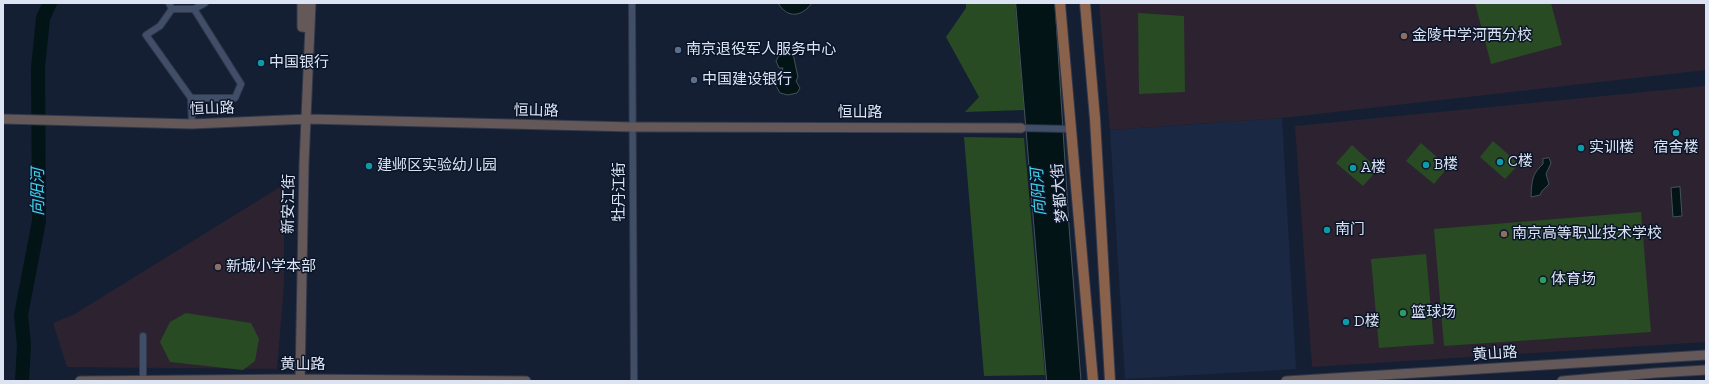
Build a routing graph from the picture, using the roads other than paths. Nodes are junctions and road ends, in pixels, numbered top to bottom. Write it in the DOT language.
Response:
graph roads {
  1 [pos="205,3"];
  2 [pos="302,3"];
  3 [pos="311,3"];
  4 [pos="632,3"];
  5 [pos="1060,3"];
  6 [pos="1085,3"];
  7 [pos="170,6"];
  8 [pos="194,9"];
  9 [pos="310,28"];
  10 [pos="191,98"];
  11 [pos="3,118"];
  12 [pos="307,119"];
  13 [pos="192,124"];
  14 [pos="633,127"];
  15 [pos="1021,128"];
  16 [pos="1069,129"];
  17 [pos="143,336"];
  18 [pos="1706,355"];
  19 [pos="1706,370"];
  20 [pos="143,380"];
  21 [pos="300,380"];
  22 [pos="80,381"];
  23 [pos="526,381"];
  24 [pos="634,381"];
  25 [pos="1093,381"];
  26 [pos="1110,381"];
  27 [pos="1286,381"];
  28 [pos="1562,381"];
  1 -- 8 [label="street"];
  2 -- 9 [label="street"];
  3 -- 9 [label="street, 新安江街"];
  4 -- 14 [label="street, 牡丹江街"];
  5 -- 16 [label="main road, 梦都大街"];
  6 -- 26 [label="main road"];
  7 -- 8 [label="street"];
  7 -- 10 [label="street"];
  8 -- 10 [label="street"];
  9 -- 12 [label="street, 新安江街"];
  10 -- 13 [label="street"];
  11 -- 13 [label="street, 恒山路"];
  12 -- 13 [label="street, 恒山路"];
  12 -- 14 [label="street, 恒山路"];
  12 -- 21 [label="street, 新安江街"];
  14 -- 15 [label="street, 恒山路"];
  14 -- 24 [label="street, 牡丹江街"];
  15 -- 16 [label="street, 恒山路"];
  16 -- 25 [label="main road, 梦都大街"];
  17 -- 20 [label="street"];
  18 -- 27 [label="street, 黄山路"];
  19 -- 28 [label="street"];
  20 -- 21 [label="street, 黄山路"];
  20 -- 22 [label="street, 黄山路"];
  21 -- 23 [label="street, 黄山路"];
}
